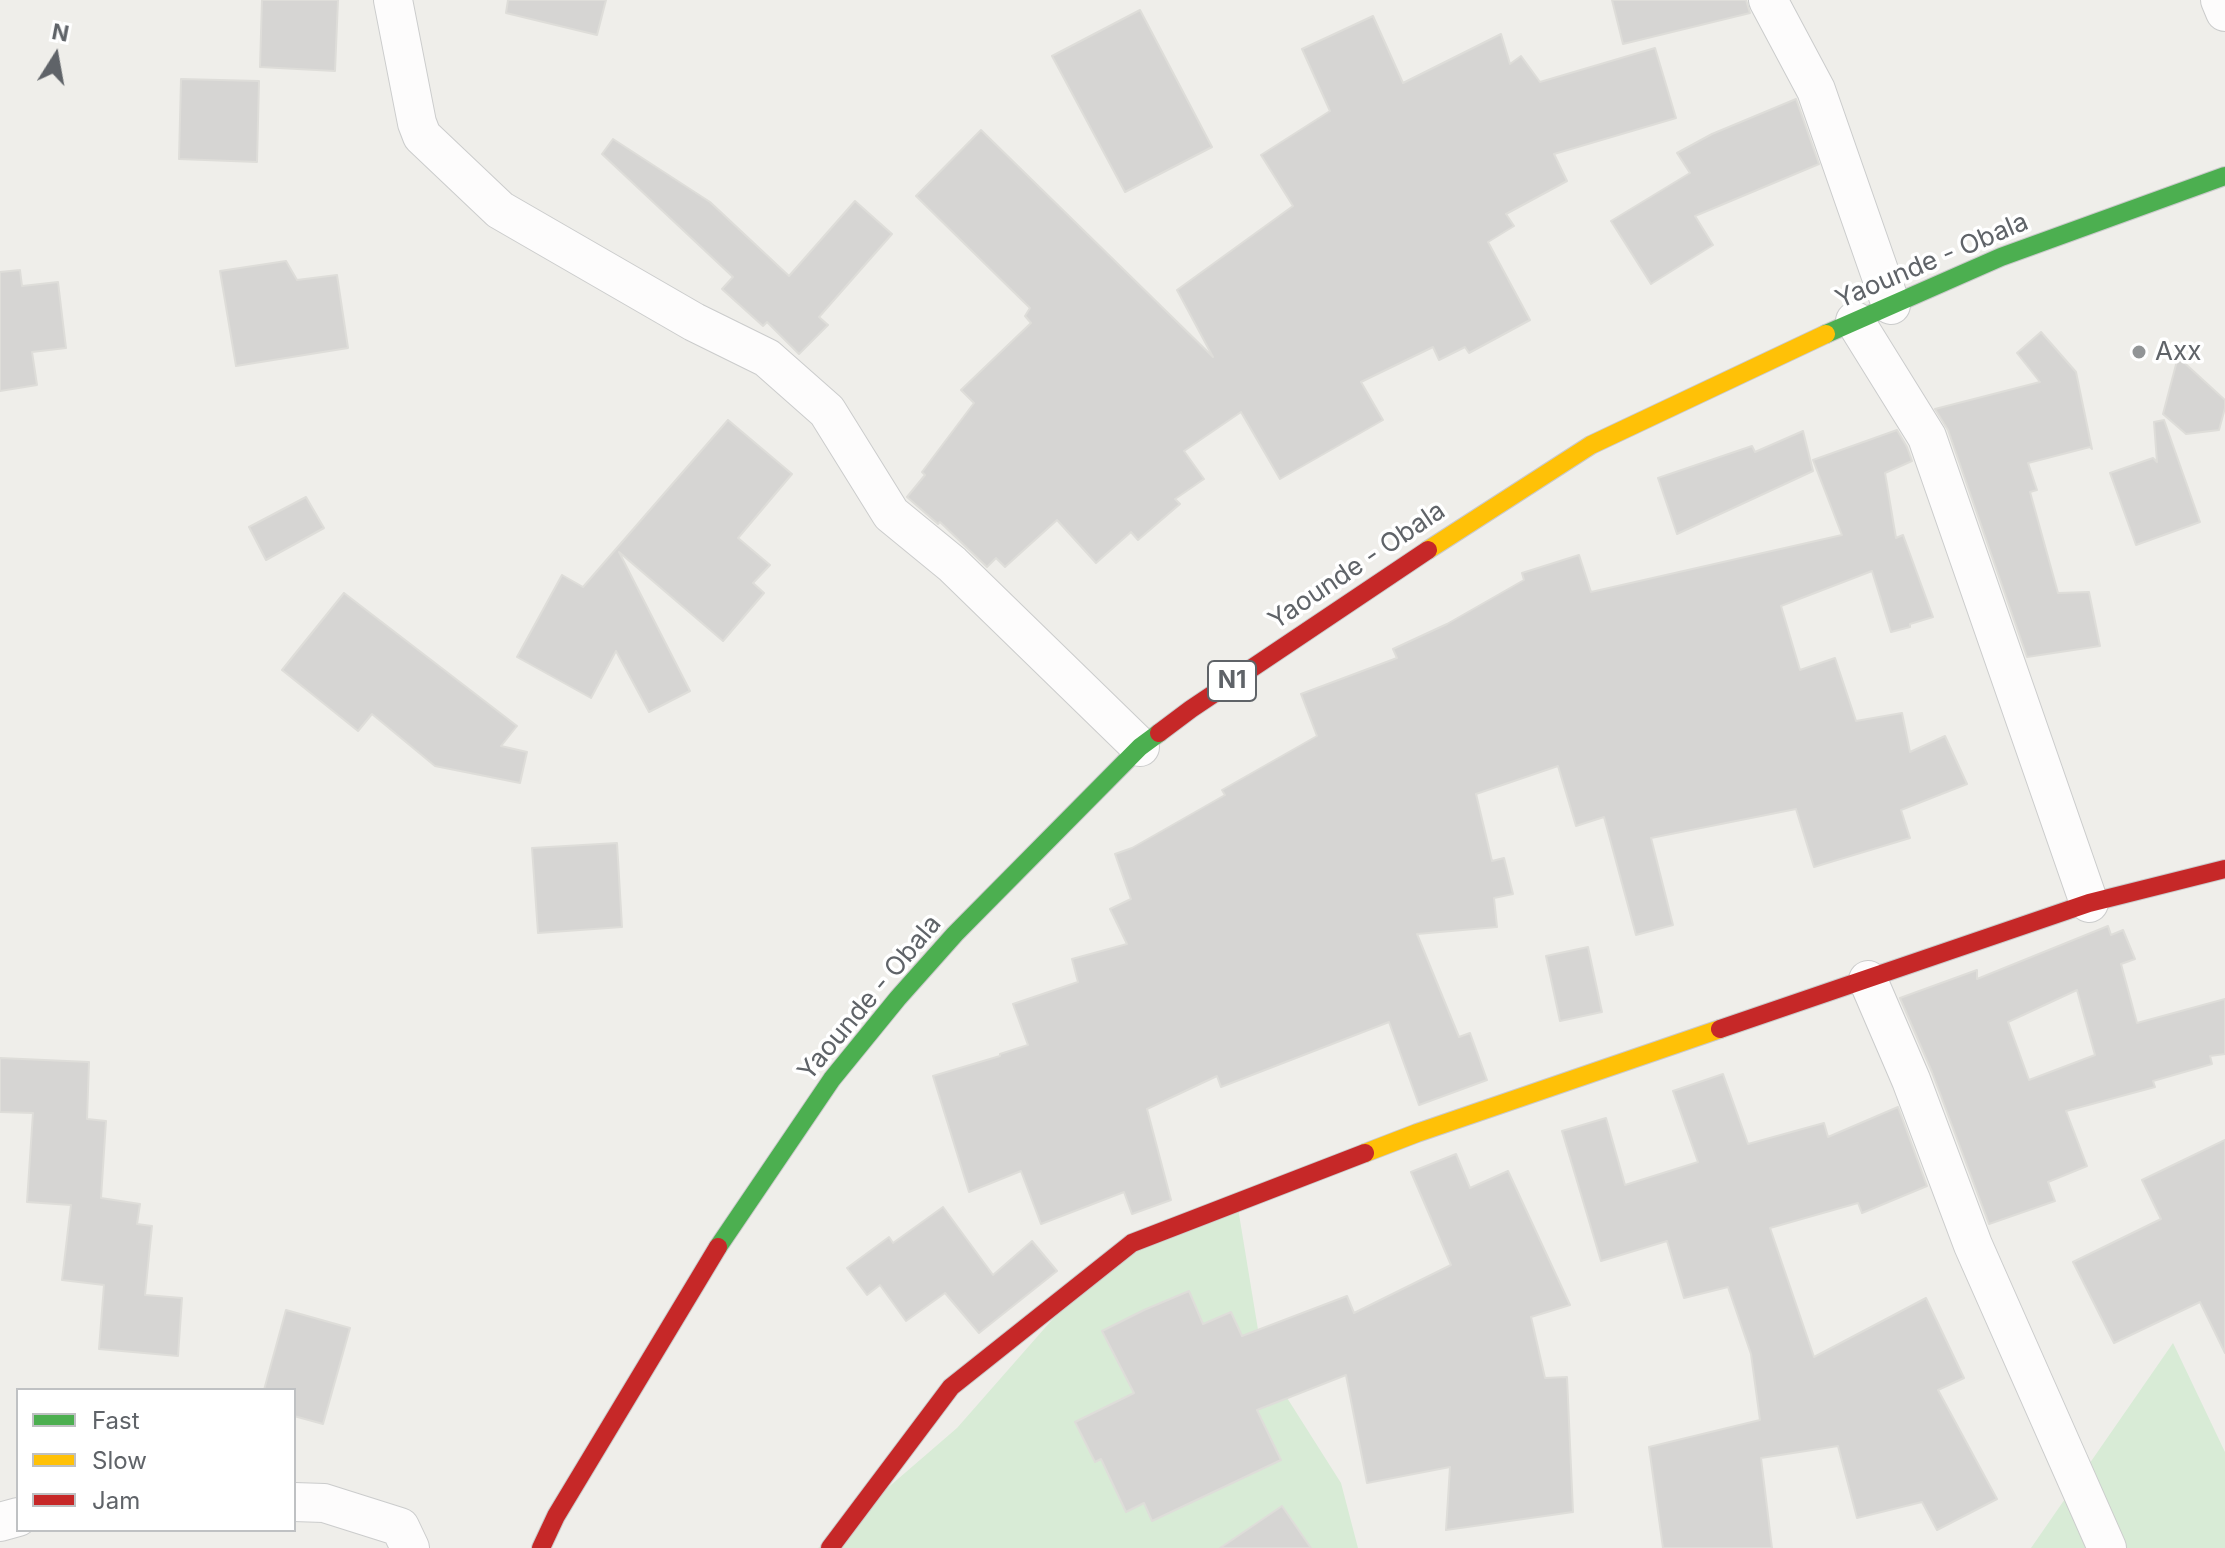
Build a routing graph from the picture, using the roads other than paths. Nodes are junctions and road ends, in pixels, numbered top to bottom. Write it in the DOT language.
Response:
graph roads {
  1 [pos="393,0"];
  2 [pos="1768,0"];
  3 [pos="2220,0"];
  4 [pos="2225,12"];
  5 [pos="2225,176"];
  6 [pos="1891,305"];
  7 [pos="1855,321"];
  8 [pos="1140,747"];
  9 [pos="2225,869"];
  10 [pos="2089,903"];
  11 [pos="1868,980"];
  12 [pos="296,1502"];
  13 [pos="410,1548"];
  14 [pos="541,1548"];
  15 [pos="830,1548"];
  16 [pos="2107,1548"];
  1 -- 8 [label="street"];
  2 -- 6 [label="street"];
  3 -- 4 [label="street"];
  5 -- 6 [label="main road, Yaounde - Obala / N1"];
  6 -- 7 [label="main road, Yaounde - Obala / N1"];
  7 -- 8 [label="main road, Yaounde - Obala / N1"];
  7 -- 10 [label="street"];
  8 -- 14 [label="main road, Yaounde - Obala / N1"];
  9 -- 10 [label="main road"];
  10 -- 11 [label="main road"];
  11 -- 15 [label="main road"];
  11 -- 16 [label="street"];
  12 -- 13 [label="street"];
}
